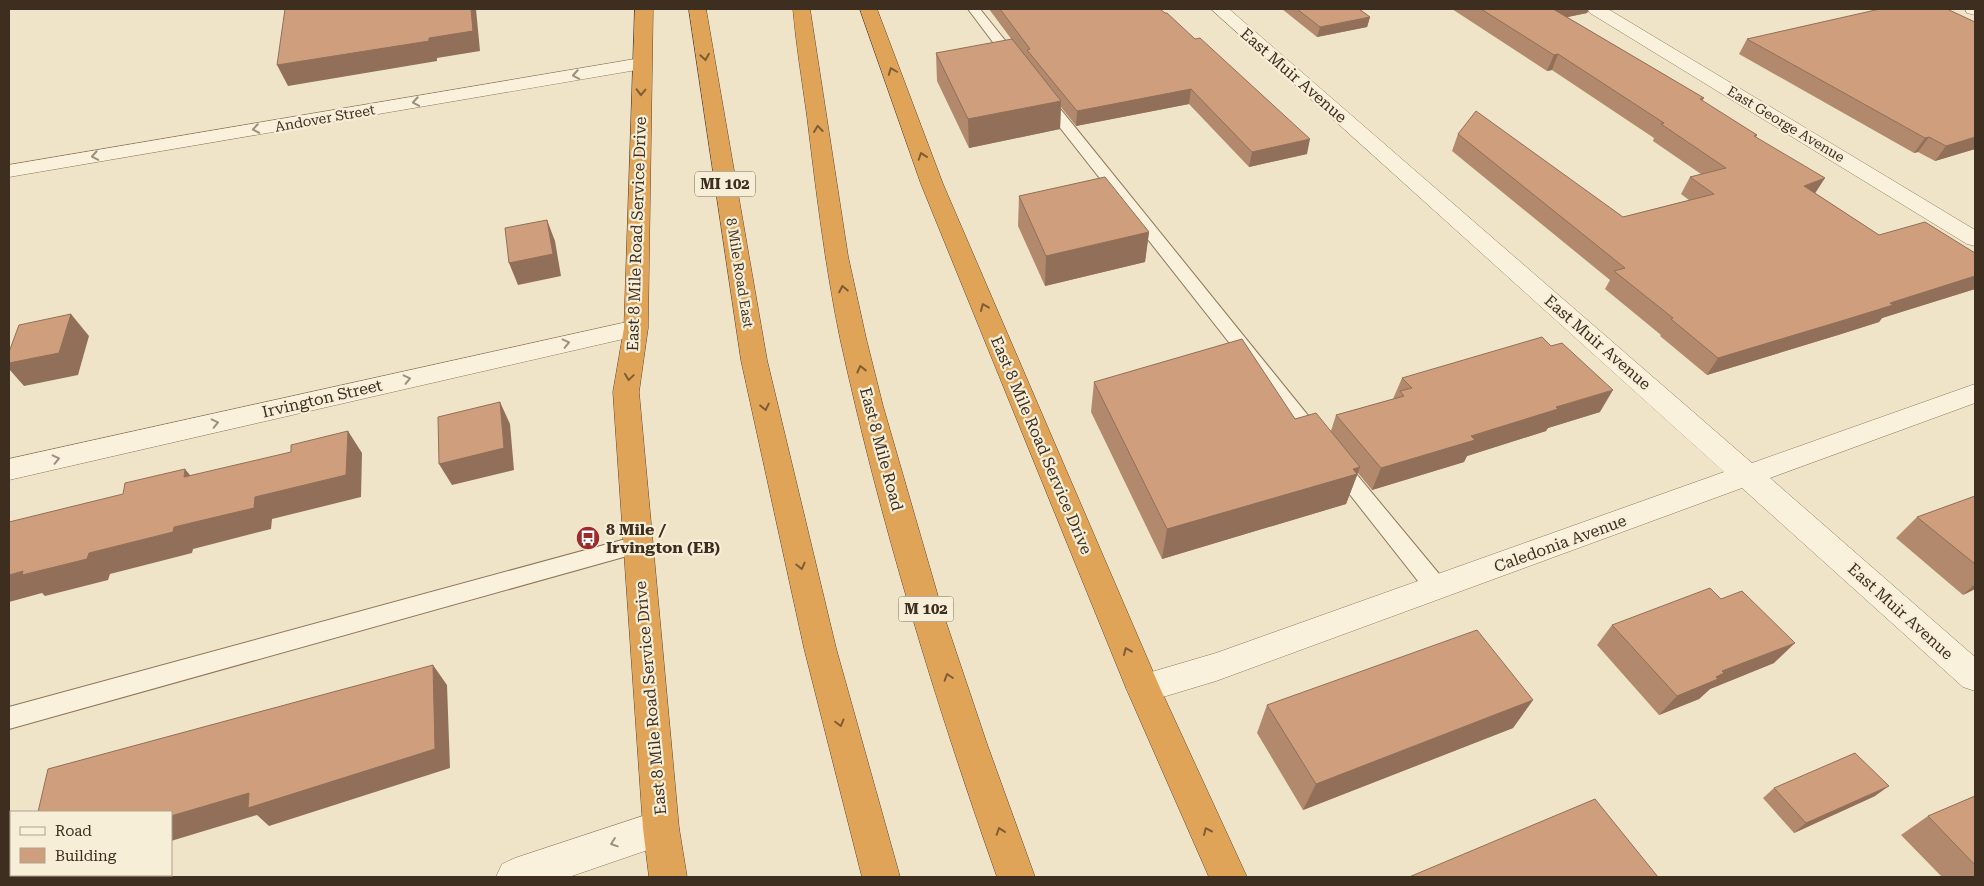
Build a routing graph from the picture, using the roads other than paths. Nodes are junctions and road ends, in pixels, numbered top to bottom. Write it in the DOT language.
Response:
graph roads {
  1 [pos="644,9"];
  2 [pos="697,9"];
  3 [pos="800,9"];
  4 [pos="868,9"];
  5 [pos="974,9"];
  6 [pos="1219,9"];
  7 [pos="1596,9"];
  8 [pos="641,64"];
  9 [pos="1023,71"];
  10 [pos="1035,87"];
  11 [pos="9,171"];
  12 [pos="1975,239"];
  13 [pos="636,328"];
  14 [pos="1975,394"];
  15 [pos="9,470"];
  16 [pos="1748,475"];
  17 [pos="637,545"];
  18 [pos="1437,588"];
  19 [pos="1975,677"];
  20 [pos="1143,688"];
  21 [pos="9,718"];
  22 [pos="660,828"];
  23 [pos="514,877"];
  24 [pos="668,877"];
  25 [pos="881,877"];
  26 [pos="1016,877"];
  27 [pos="1227,877"];
  1 -- 8 [label="highway, East 8 Mile Road Service Drive"];
  2 -- 25 [label="highway, 8 Mile Road East / MI 102, one-way"];
  26 -- 3 [label="highway, East 8 Mile Road / M 102, one-way"];
  20 -- 4 [label="highway, East 8 Mile Road Service Drive, one-way"];
  5 -- 9 [label="lane"];
  6 -- 16 [label="street, East Muir Avenue"];
  7 -- 12 [label="street, East George Avenue"];
  8 -- 11 [label="street, Andover Street, one-way"];
  8 -- 13 [label="highway, East 8 Mile Road Service Drive, one-way"];
  10 -- 18 [label="lane"];
  15 -- 13 [label="street, Irvington Street, one-way"];
  13 -- 17 [label="highway, East 8 Mile Road Service Drive, one-way"];
  14 -- 16 [label="street, Caledonia Avenue"];
  16 -- 18 [label="street, Caledonia Avenue"];
  16 -- 19 [label="street, East Muir Avenue"];
  17 -- 21 [label="lane"];
  17 -- 22 [label="highway, East 8 Mile Road Service Drive"];
  18 -- 20 [label="street, Caledonia Avenue"];
  27 -- 20 [label="highway, East 8 Mile Road Service Drive, one-way"];
  22 -- 23 [label="street, one-way"];
  22 -- 24 [label="highway, East 8 Mile Road Service Drive"];
}
